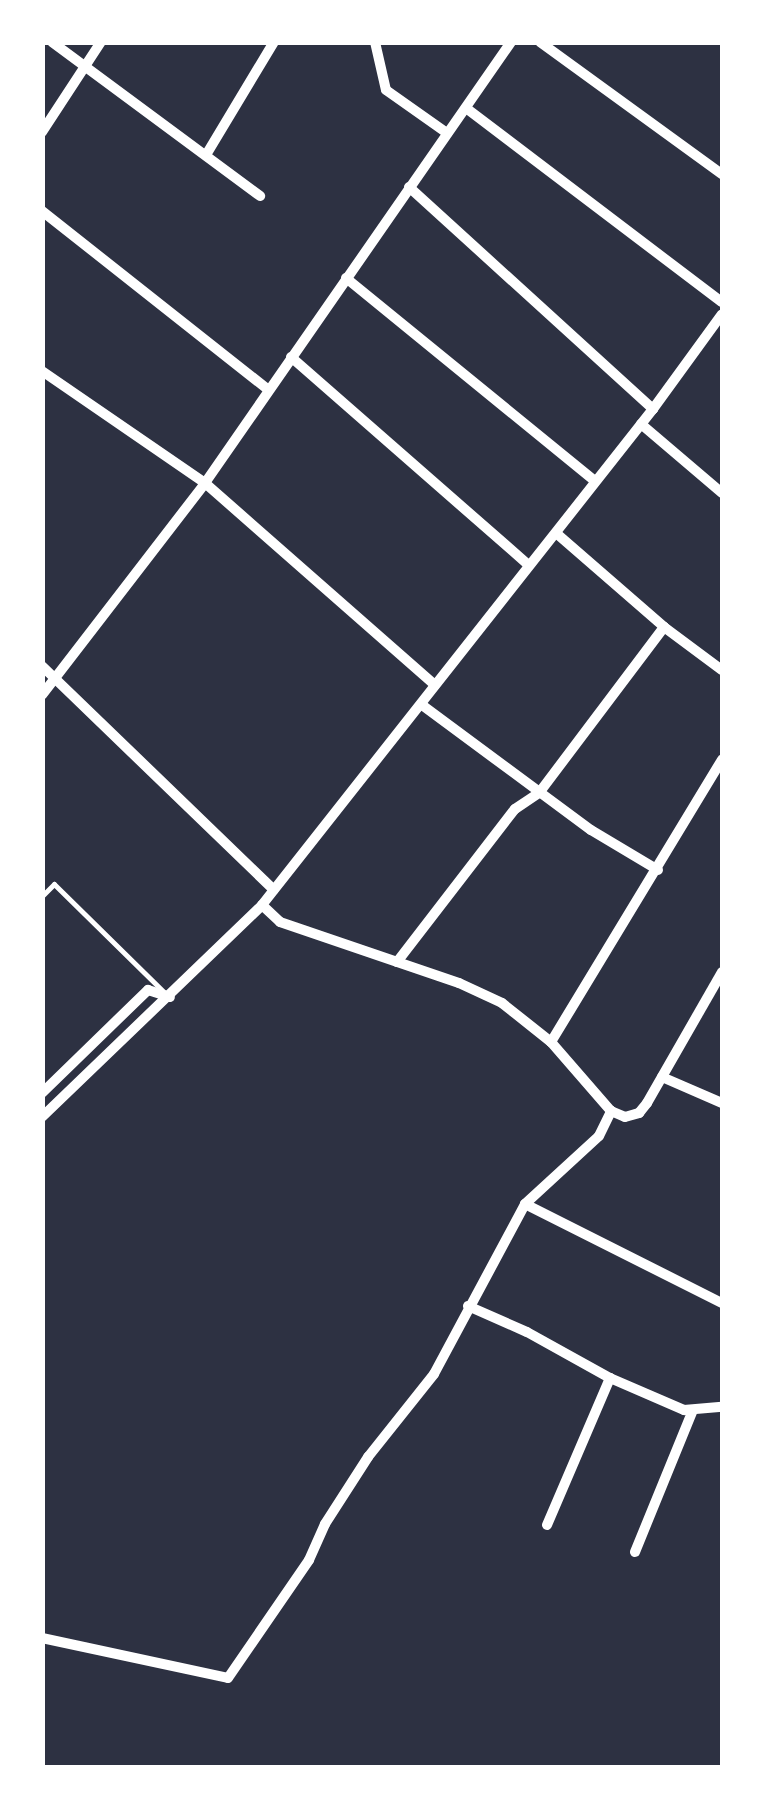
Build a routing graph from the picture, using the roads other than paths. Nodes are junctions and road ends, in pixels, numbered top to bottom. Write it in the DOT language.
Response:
graph roads {
  1 [pos="52,42"];
  2 [pos="101,42"];
  3 [pos="274,42"];
  4 [pos="375,42"];
  5 [pos="511,42"];
  6 [pos="540,42"];
  7 [pos="85,67"];
  8 [pos="466,108"];
  9 [pos="42,132"];
  10 [pos="447,133"];
  11 [pos="206,155"];
  12 [pos="722,174"];
  13 [pos="409,187"];
  14 [pos="260,196"];
  15 [pos="42,211"];
  16 [pos="346,278"];
  17 [pos="722,302"];
  18 [pos="722,314"];
  19 [pos="291,357"];
  20 [pos="42,371"];
  21 [pos="268,390"];
  22 [pos="653,410"];
  23 [pos="642,424"];
  24 [pos="595,481"];
  25 [pos="205,483"];
  26 [pos="722,493"];
  27 [pos="556,533"];
  28 [pos="529,565"];
  29 [pos="664,627"];
  30 [pos="42,666"];
  31 [pos="722,670"];
  32 [pos="58,678"];
  33 [pos="436,685"];
  34 [pos="42,695"];
  35 [pos="422,705"];
  36 [pos="722,760"];
  37 [pos="539,793"];
  38 [pos="658,870"];
  39 [pos="274,890"];
  40 [pos="42,896"];
  41 [pos="262,905"];
  42 [pos="397,962"];
  43 [pos="722,972"];
  44 [pos="170,998"];
  45 [pos="551,1042"];
  46 [pos="662,1077"];
  47 [pos="42,1093"];
  48 [pos="722,1103"];
  49 [pos="612,1111"];
  50 [pos="42,1117"];
  51 [pos="525,1204"];
  52 [pos="722,1304"];
  53 [pos="468,1306"];
  54 [pos="610,1378"];
  55 [pos="722,1407"];
  56 [pos="692,1410"];
  57 [pos="547,1524"];
  58 [pos="635,1552"];
  59 [pos="42,1638"];
  1 -- 7 [label="street"];
  2 -- 7 [label="street"];
  3 -- 11 [label="street"];
  4 -- 10 [label="street"];
  5 -- 8 [label="street"];
  6 -- 12 [label="street"];
  7 -- 9 [label="street"];
  7 -- 11 [label="street"];
  8 -- 10 [label="street"];
  8 -- 17 [label="street"];
  10 -- 13 [label="street"];
  11 -- 14 [label="street"];
  13 -- 16 [label="street"];
  13 -- 22 [label="street"];
  15 -- 21 [label="street"];
  16 -- 19 [label="street"];
  16 -- 24 [label="street"];
  18 -- 22 [label="street"];
  19 -- 21 [label="street"];
  19 -- 28 [label="street"];
  20 -- 25 [label="street"];
  21 -- 25 [label="street"];
  22 -- 23 [label="street"];
  23 -- 24 [label="street"];
  23 -- 26 [label="street"];
  24 -- 27 [label="street"];
  25 -- 32 [label="street"];
  25 -- 33 [label="street"];
  27 -- 28 [label="street"];
  27 -- 29 [label="street"];
  28 -- 33 [label="street"];
  29 -- 31 [label="street"];
  29 -- 37 [label="street"];
  30 -- 32 [label="street"];
  32 -- 34 [label="street"];
  32 -- 39 [label="street"];
  33 -- 35 [label="street"];
  35 -- 37 [label="street"];
  35 -- 39 [label="street"];
  36 -- 38 [label="street"];
  37 -- 38 [label="street"];
  37 -- 42 [label="street"];
  38 -- 45 [label="street"];
  39 -- 41 [label="street"];
  40 -- 44 [label="lane"];
  41 -- 42 [label="street"];
  41 -- 44 [label="street"];
  42 -- 45 [label="street"];
  43 -- 46 [label="street"];
  44 -- 47 [label="street"];
  44 -- 50 [label="street"];
  45 -- 49 [label="street"];
  46 -- 48 [label="street"];
  46 -- 49 [label="street"];
  49 -- 51 [label="street"];
  51 -- 52 [label="street"];
  51 -- 53 [label="street"];
  53 -- 54 [label="street"];
  53 -- 59 [label="street"];
  54 -- 56 [label="street"];
  54 -- 57 [label="street"];
  55 -- 56 [label="street"];
  56 -- 58 [label="street"];
}
